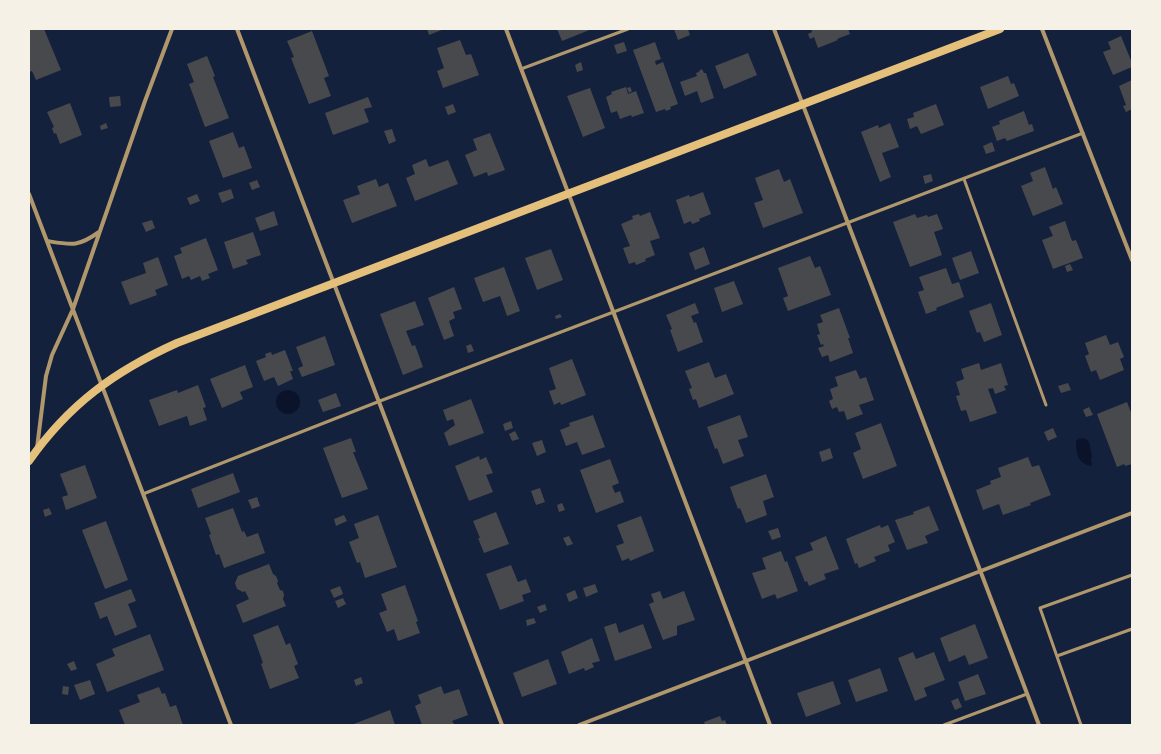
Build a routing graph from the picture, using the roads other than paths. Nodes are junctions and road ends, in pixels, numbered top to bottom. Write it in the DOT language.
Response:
graph roads {
  1 [pos="172,29"];
  2 [pos="237,29"];
  3 [pos="506,29"];
  4 [pos="628,29"];
  5 [pos="774,29"];
  6 [pos="1000,29"];
  7 [pos="1042,29"];
  8 [pos="522,69"];
  9 [pos="802,104"];
  10 [pos="1083,133"];
  11 [pos="964,179"];
  12 [pos="29,194"];
  13 [pos="568,194"];
  14 [pos="848,223"];
  15 [pos="100,232"];
  16 [pos="47,241"];
  17 [pos="1132,260"];
  18 [pos="334,283"];
  19 [pos="72,309"];
  20 [pos="613,312"];
  21 [pos="102,385"];
  22 [pos="380,401"];
  23 [pos="1046,405"];
  24 [pos="37,450"];
  25 [pos="29,462"];
  26 [pos="143,494"];
  27 [pos="1132,513"];
  28 [pos="980,571"];
  29 [pos="1132,575"];
  30 [pos="1132,629"];
  31 [pos="1057,656"];
  32 [pos="747,662"];
  33 [pos="1027,694"];
  34 [pos="231,725"];
  35 [pos="502,725"];
  36 [pos="579,725"];
  37 [pos="770,725"];
  38 [pos="944,725"];
  39 [pos="1039,725"];
  40 [pos="1081,725"];
  1 -- 15 [label="street"];
  2 -- 18 [label="street"];
  3 -- 8 [label="street"];
  4 -- 8 [label="lane"];
  5 -- 9 [label="street"];
  6 -- 9 [label="main road"];
  7 -- 10 [label="street"];
  8 -- 13 [label="street"];
  9 -- 13 [label="main road"];
  9 -- 14 [label="street"];
  10 -- 11 [label="lane"];
  10 -- 17 [label="street"];
  11 -- 14 [label="lane"];
  11 -- 23 [label="lane"];
  12 -- 16 [label="street"];
  13 -- 18 [label="main road"];
  13 -- 20 [label="street"];
  14 -- 20 [label="lane"];
  14 -- 28 [label="street"];
  15 -- 16 [label="street"];
  15 -- 19 [label="street"];
  16 -- 19 [label="street"];
  18 -- 21 [label="main road"];
  18 -- 22 [label="street"];
  19 -- 21 [label="street"];
  19 -- 24 [label="street"];
  20 -- 22 [label="lane"];
  20 -- 32 [label="street"];
  21 -- 24 [label="main road"];
  21 -- 26 [label="street"];
  22 -- 26 [label="lane"];
  22 -- 35 [label="street"];
  24 -- 25 [label="main road"];
  26 -- 34 [label="street"];
  27 -- 28 [label="street"];
  28 -- 32 [label="street"];
  28 -- 33 [label="street"];
  29 -- 31 [label="lane"];
  30 -- 31 [label="lane"];
  31 -- 40 [label="lane"];
  32 -- 36 [label="street"];
  32 -- 37 [label="street"];
  33 -- 38 [label="lane"];
  33 -- 39 [label="street"];
}
